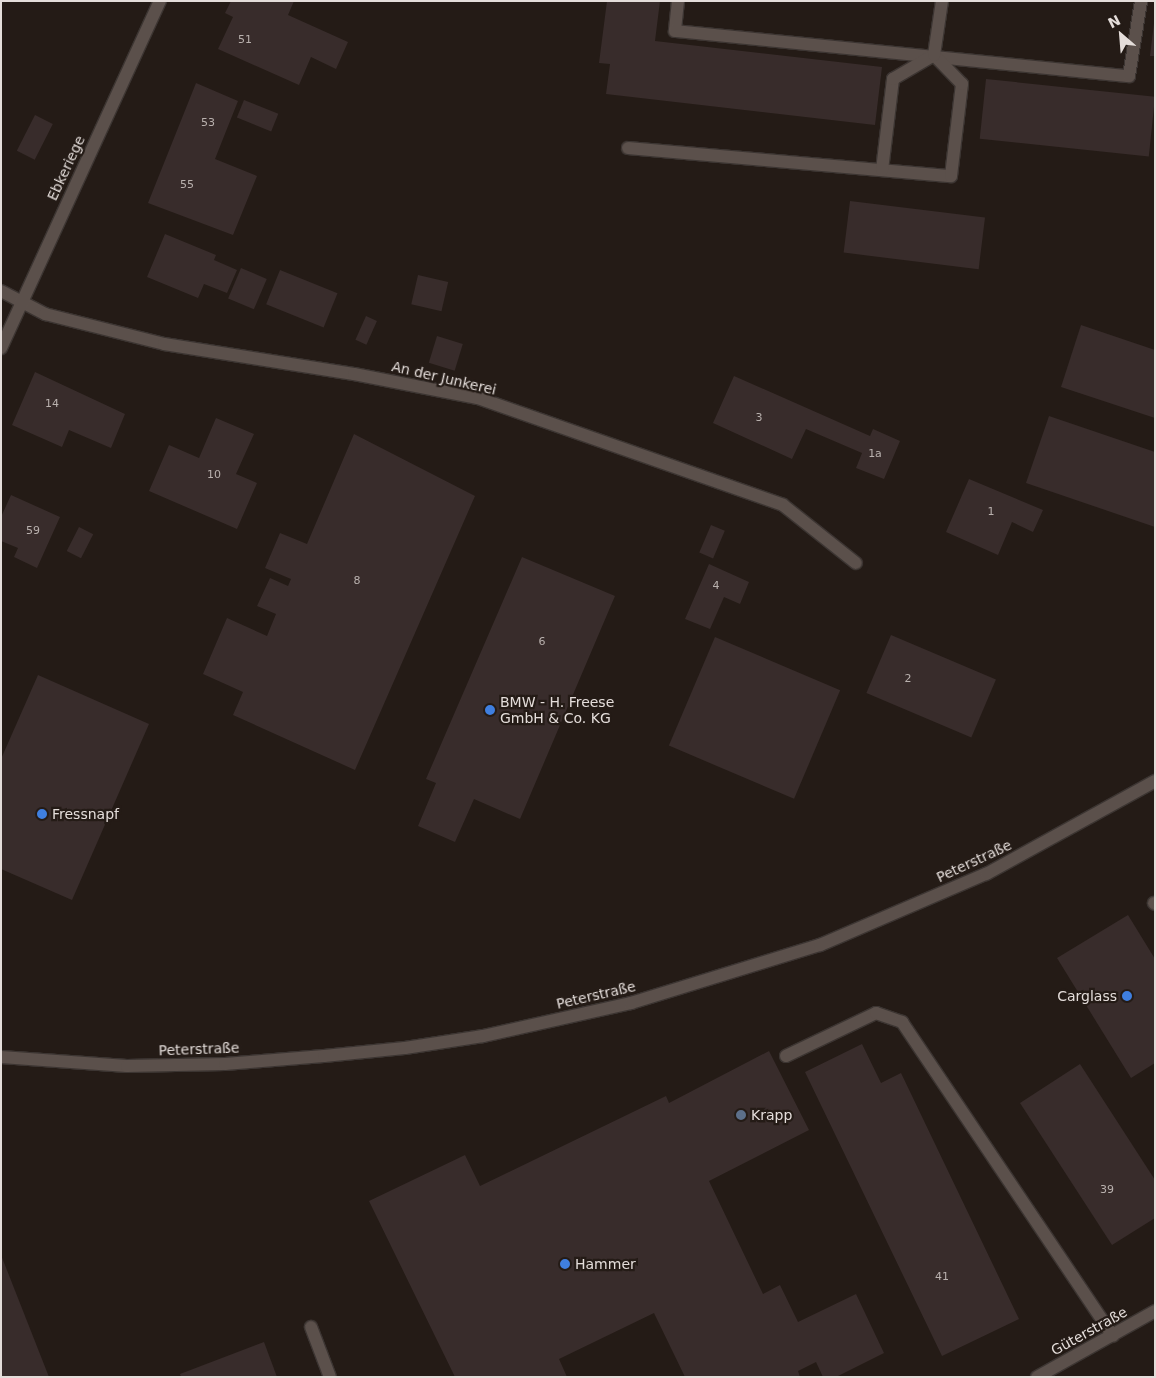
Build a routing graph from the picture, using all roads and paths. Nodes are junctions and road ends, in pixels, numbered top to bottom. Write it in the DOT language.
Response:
graph roads {
  1 [pos="160,1"];
  2 [pos="678,1"];
  3 [pos="942,1"];
  4 [pos="1141,1"];
  5 [pos="934,55"];
  6 [pos="628,148"];
  7 [pos="882,170"];
  8 [pos="1,290"];
  9 [pos="20,303"];
  10 [pos="1,348"];
  11 [pos="856,563"];
  12 [pos="1155,781"];
  13 [pos="786,1056"];
  14 [pos="1,1057"];
  15 [pos="1155,1311"];
  16 [pos="311,1327"];
  17 [pos="1112,1336"];
  18 [pos="330,1377"];
  19 [pos="1037,1377"];
  1 -- 9 [label="street, Ebkeriege"];
  2 -- 5 [label="street"];
  3 -- 5 [label="street"];
  4 -- 5 [label="street"];
  5 -- 7 [label="street"];
  5 -- 7 [label="street"];
  6 -- 7 [label="street"];
  8 -- 9 [label="street, An der Junkerei"];
  9 -- 10 [label="street, Ebkeriege"];
  9 -- 11 [label="street, An der Junkerei"];
  12 -- 14 [label="street, Peterstraße"];
  13 -- 17 [label="street"];
  15 -- 17 [label="street, Güterstraße"];
  16 -- 18 [label="street"];
  17 -- 19 [label="street, Güterstraße"];
}
